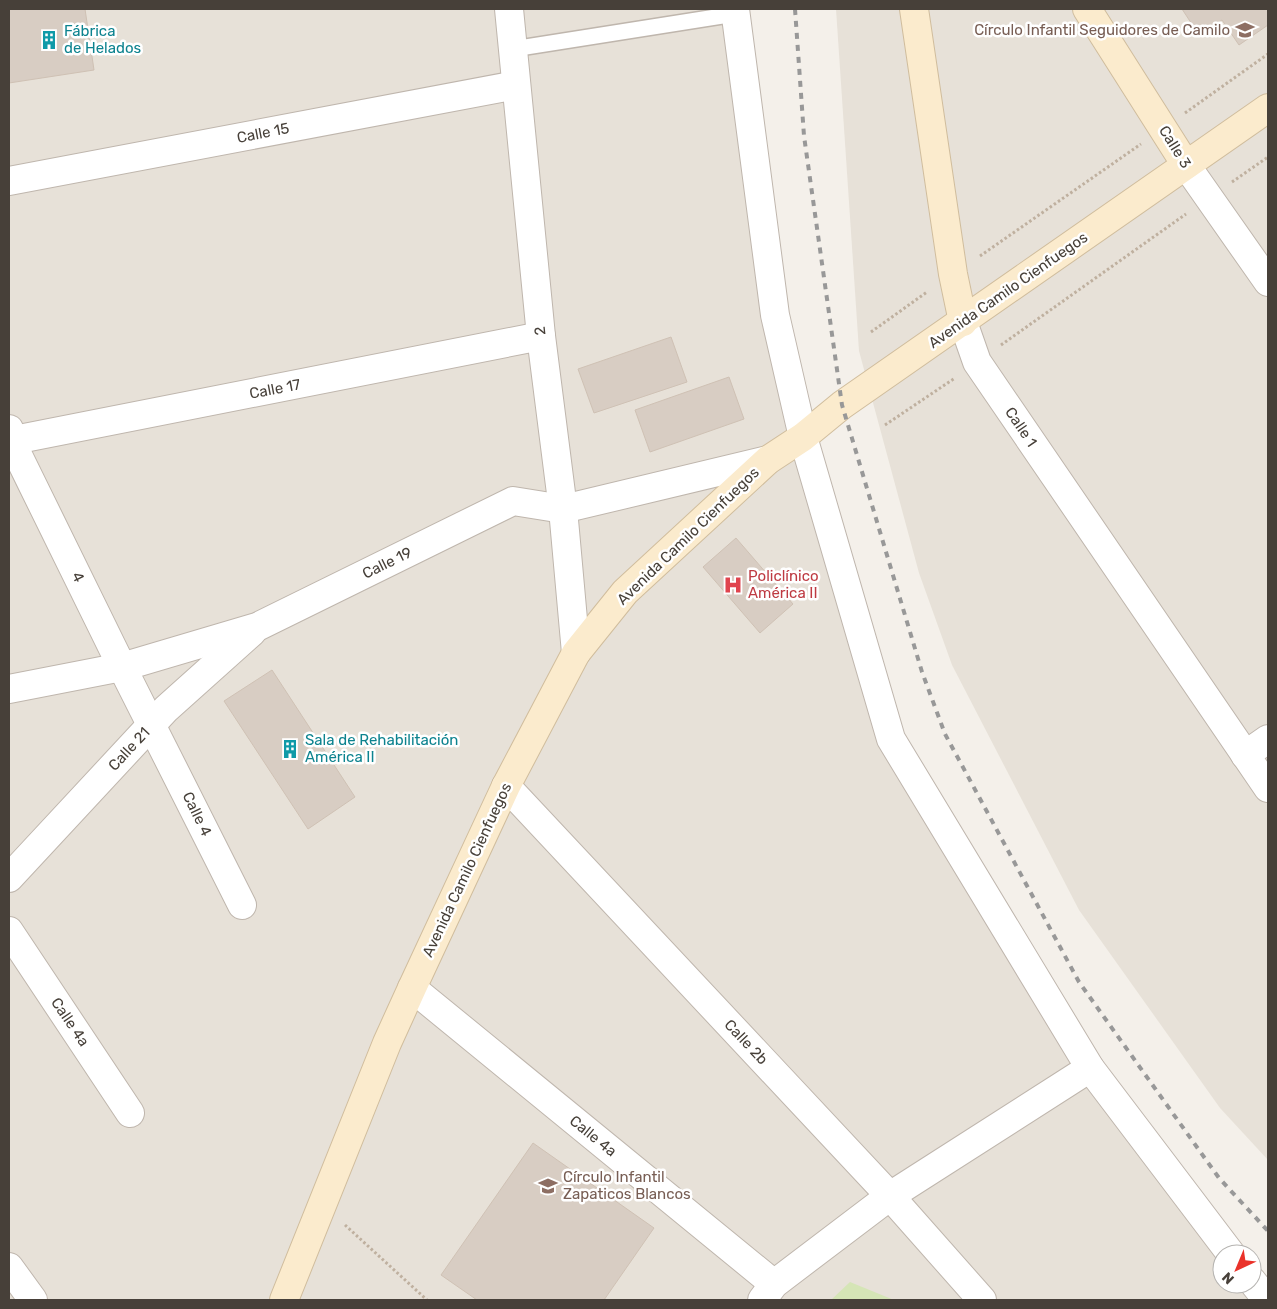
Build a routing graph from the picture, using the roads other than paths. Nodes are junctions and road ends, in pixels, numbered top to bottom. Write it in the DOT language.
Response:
graph roads {
  1 [pos="509,9"];
  2 [pos="914,9"];
  3 [pos="1087,9"];
  4 [pos="735,11"];
  5 [pos="513,49"];
  6 [pos="516,85"];
  7 [pos="1268,108"];
  8 [pos="1186,165"];
  9 [pos="9,181"];
  10 [pos="1268,282"];
  11 [pos="963,322"];
  12 [pos="541,336"];
  13 [pos="10,437"];
  14 [pos="803,437"];
  15 [pos="768,460"];
  16 [pos="563,509"];
  17 [pos="257,627"];
  18 [pos="576,653"];
  19 [pos="122,667"];
  20 [pos="9,689"];
  21 [pos="152,724"];
  22 [pos="1268,739"];
  23 [pos="1245,755"];
  24 [pos="506,786"];
  25 [pos="1268,788"];
  26 [pos="9,878"];
  27 [pos="242,905"];
  28 [pos="9,931"];
  29 [pos="412,988"];
  30 [pos="1090,1068"];
  31 [pos="130,1113"];
  32 [pos="890,1196"];
  33 [pos="1224,1244"];
  34 [pos="9,1267"];
  35 [pos="768,1292"];
  36 [pos="33,1300"];
  37 [pos="284,1300"];
  38 [pos="982,1300"];
  1 -- 5 [label="street, 2"];
  2 -- 11 [label="street, Calle 1"];
  3 -- 8 [label="street, Calle 3"];
  4 -- 5 [label="lane"];
  4 -- 14 [label="street"];
  5 -- 6 [label="street, 2"];
  6 -- 9 [label="street, Calle 15"];
  6 -- 12 [label="street, 2"];
  7 -- 8 [label="street, Avenida Camilo Cienfuegos"];
  8 -- 10 [label="street, Calle 3"];
  8 -- 11 [label="street, Avenida Camilo Cienfuegos"];
  11 -- 14 [label="street, Avenida Camilo Cienfuegos"];
  11 -- 23 [label="street, Calle 1"];
  12 -- 13 [label="street, Calle 17"];
  12 -- 16 [label="street, 2"];
  13 -- 19 [label="street, 4"];
  14 -- 15 [label="street, Avenida Camilo Cienfuegos"];
  14 -- 30 [label="street"];
  15 -- 16 [label="street, Calle 19"];
  15 -- 18 [label="street, Avenida Camilo Cienfuegos"];
  16 -- 17 [label="street, Calle 19"];
  16 -- 18 [label="street, 2"];
  17 -- 19 [label="street, Calle 19"];
  17 -- 21 [label="street, Calle 21"];
  18 -- 24 [label="street, Avenida Camilo Cienfuegos"];
  19 -- 20 [label="street, Calle 19"];
  19 -- 21 [label="street, 4"];
  21 -- 26 [label="street, Calle 21"];
  21 -- 27 [label="street, Calle 4"];
  22 -- 23 [label="street"];
  23 -- 25 [label="street, Calle 1"];
  24 -- 29 [label="street, Avenida Camilo Cienfuegos"];
  24 -- 32 [label="street, Calle 2b"];
  28 -- 31 [label="street, Calle 4a"];
  29 -- 35 [label="street, Calle 4a"];
  29 -- 37 [label="street, Avenida Camilo Cienfuegos"];
  30 -- 32 [label="street"];
  30 -- 33 [label="street"];
  32 -- 35 [label="street"];
  32 -- 38 [label="street, Calle 2b"];
  34 -- 36 [label="street"];
}
